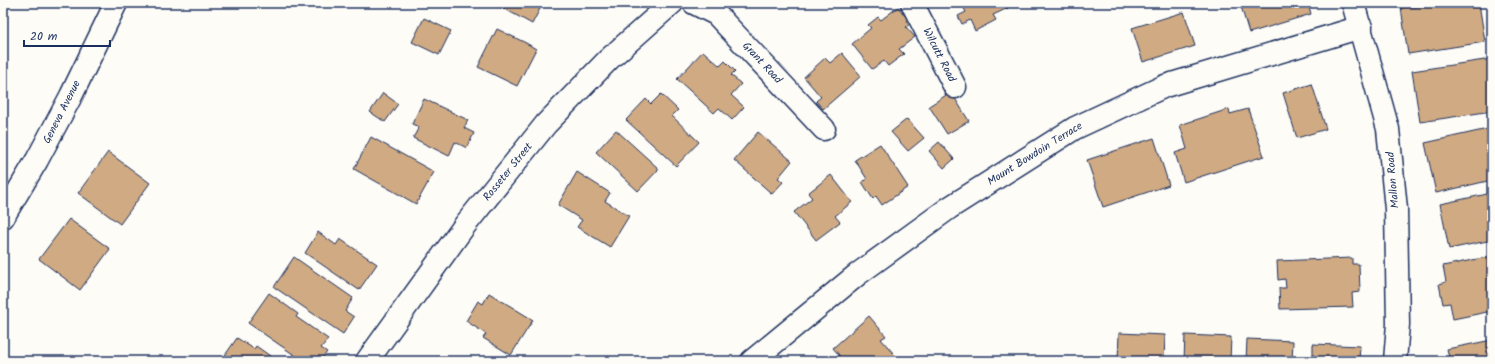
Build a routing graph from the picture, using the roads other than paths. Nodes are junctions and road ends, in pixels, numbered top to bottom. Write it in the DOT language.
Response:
graph roads {
  1 [pos="116,3"];
  2 [pos="672,3"];
  3 [pos="694,3"];
  4 [pos="912,3"];
  5 [pos="1353,3"];
  6 [pos="1361,27"];
  7 [pos="955,87"];
  8 [pos="824,129"];
  9 [pos="3,217"];
  10 [pos="367,361"];
  11 [pos="752,361"];
  12 [pos="1394,361"];
  1 -- 9 [label="street, Geneva Avenue"];
  2 -- 10 [label="street, Rosseter Street"];
  3 -- 8 [label="street, Grant Road"];
  4 -- 7 [label="street, Wilcutt Road"];
  5 -- 6 [label="street, Mallon Road"];
  6 -- 11 [label="street, Mount Bowdoin Terrace"];
  6 -- 12 [label="street, Mallon Road"];
}
